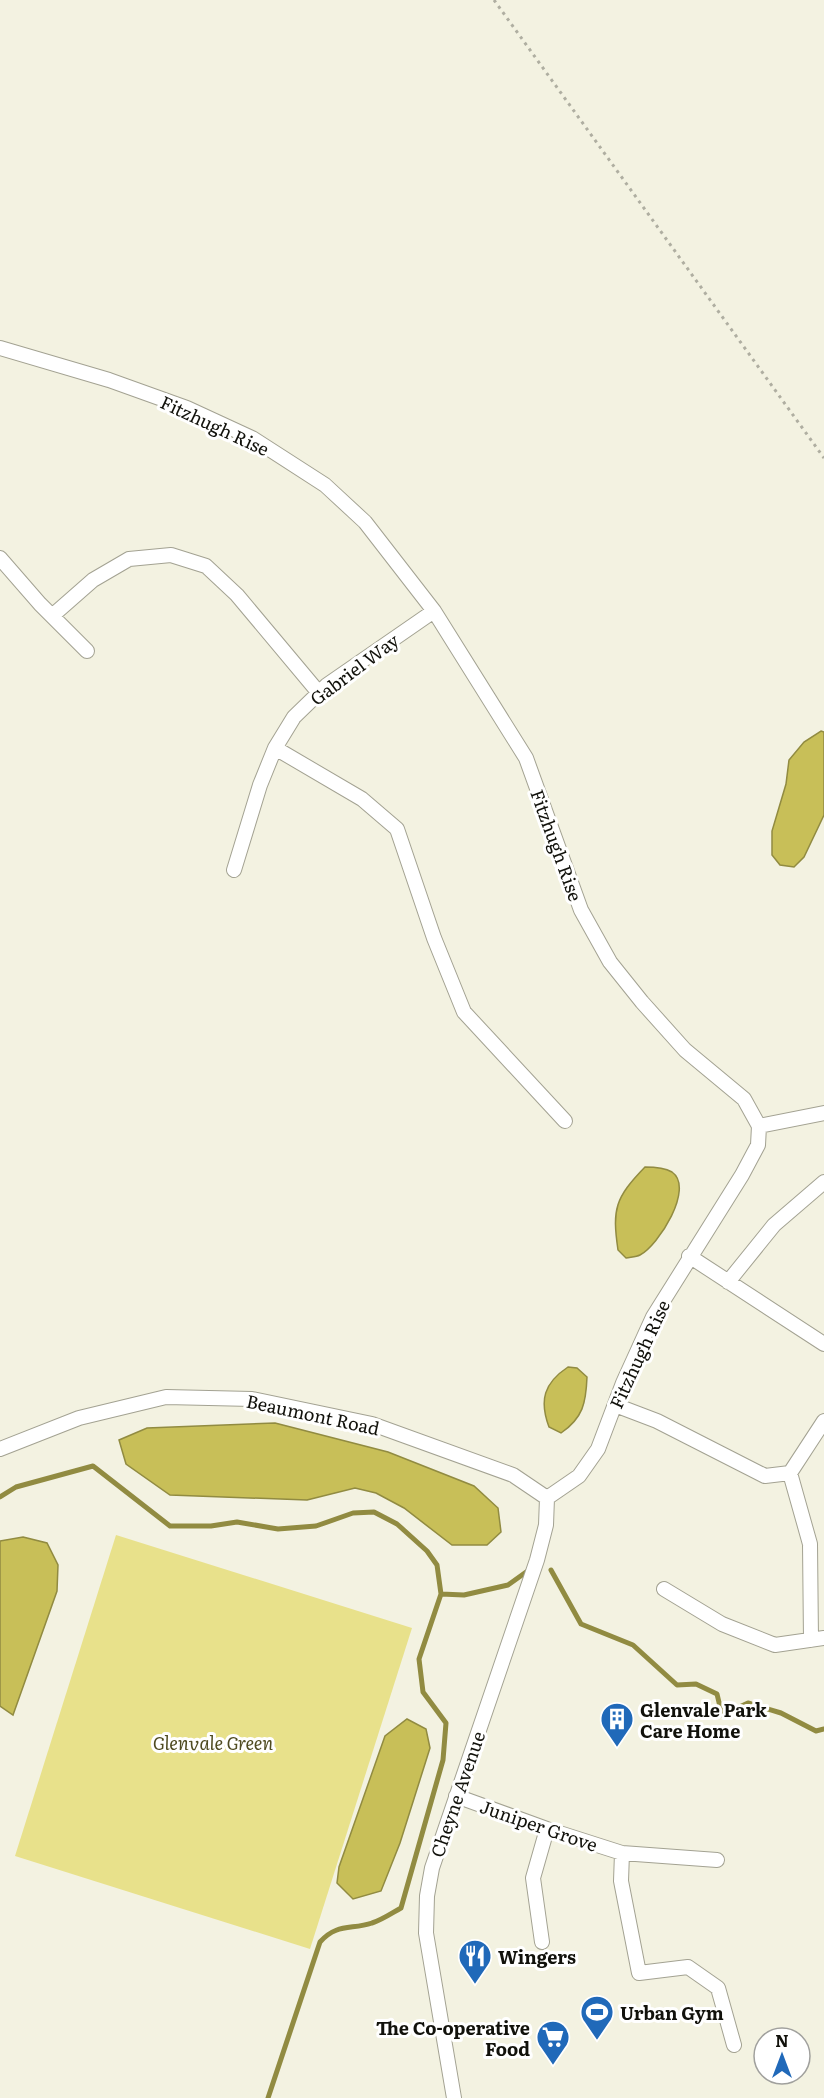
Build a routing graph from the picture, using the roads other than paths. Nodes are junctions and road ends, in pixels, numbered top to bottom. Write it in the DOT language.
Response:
graph roads {
  1 [pos="0,348"];
  2 [pos="0,558"];
  3 [pos="434,611"];
  4 [pos="52,616"];
  5 [pos="87,651"];
  6 [pos="319,693"];
  7 [pos="275,748"];
  8 [pos="234,870"];
  9 [pos="824,1113"];
  10 [pos="565,1121"];
  11 [pos="759,1126"];
  12 [pos="824,1182"];
  13 [pos="689,1257"];
  14 [pos="728,1282"];
  15 [pos="824,1344"];
  16 [pos="615,1404"];
  17 [pos="824,1421"];
  18 [pos="0,1449"];
  19 [pos="790,1473"];
  20 [pos="547,1498"];
  21 [pos="664,1589"];
  22 [pos="817,1639"];
  23 [pos="456,1796"];
  24 [pos="546,1829"];
  25 [pos="622,1854"];
  26 [pos="717,1860"];
  27 [pos="542,1942"];
  28 [pos="734,2045"];
  29 [pos="454,2098"];
  1 -- 3 [label="street, Fitzhugh Rise"];
  2 -- 4 [label="street"];
  3 -- 6 [label="street, Gabriel Way"];
  3 -- 11 [label="street, Fitzhugh Rise"];
  4 -- 5 [label="street"];
  4 -- 6 [label="street"];
  6 -- 7 [label="street, Gabriel Way"];
  7 -- 8 [label="street, Gabriel Way"];
  7 -- 10 [label="street"];
  9 -- 11 [label="street"];
  11 -- 13 [label="street, Fitzhugh Rise"];
  12 -- 14 [label="street"];
  13 -- 14 [label="street"];
  13 -- 16 [label="street, Fitzhugh Rise"];
  14 -- 15 [label="street"];
  16 -- 19 [label="street"];
  16 -- 20 [label="street, Fitzhugh Rise"];
  17 -- 19 [label="street"];
  18 -- 20 [label="street, Beaumont Road"];
  19 -- 22 [label="street"];
  20 -- 23 [label="street, Cheyne Avenue"];
  21 -- 22 [label="street"];
  23 -- 24 [label="street, Juniper Grove"];
  23 -- 29 [label="street, Cheyne Avenue"];
  24 -- 25 [label="street, Juniper Grove"];
  24 -- 27 [label="street"];
  25 -- 26 [label="street, Juniper Grove"];
  25 -- 28 [label="street, Juniper Grove"];
}
